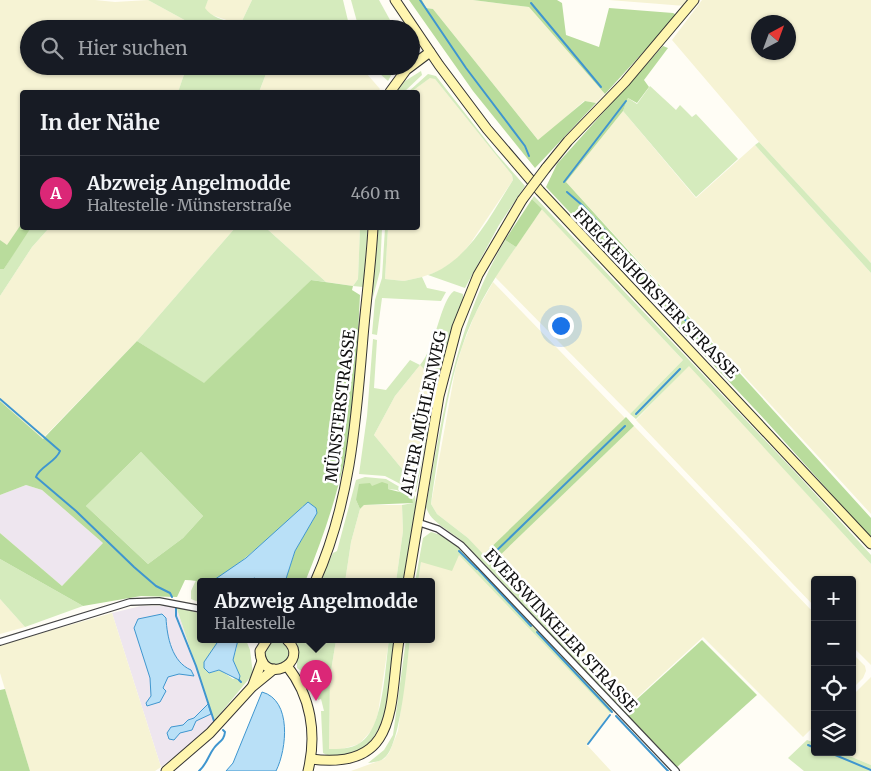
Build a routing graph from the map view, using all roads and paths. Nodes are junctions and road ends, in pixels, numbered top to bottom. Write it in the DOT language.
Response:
graph roads {
  1 [pos="395,0"];
  2 [pos="694,0"];
  3 [pos="408,20"];
  4 [pos="420,37"];
  5 [pos="430,52"];
  6 [pos="420,60"];
  7 [pos="402,75"];
  8 [pos="391,90"];
  9 [pos="374,230"];
  10 [pos="417,522"];
  11 [pos="871,544"];
  12 [pos="317,578"];
  13 [pos="409,578"];
  14 [pos="197,608"];
  15 [pos="0,642"];
  16 [pos="263,643"];
  17 [pos="288,643"];
  18 [pos="399,643"];
  19 [pos="262,661"];
  20 [pos="288,666"];
  21 [pos="274,670"];
  22 [pos="252,687"];
  23 [pos="311,759"];
  24 [pos="166,771"];
  25 [pos="308,771"];
  26 [pos="676,771"];
  1 -- 3 [label="main road"];
  2 -- 10 [label="main road, ALTER MÜHLENWEG, bridge"];
  4 -- 5 [label="main road"];
  5 -- 6 [label="main road"];
  5 -- 11 [label="main road, FRECKENHORSTER STRASSE"];
  7 -- 8 [label="main road"];
  9 -- 12 [label="main road, MÜNSTERSTRASSE"];
  10 -- 13 [label="main road, ALTER MÜHLENWEG"];
  10 -- 26 [label="street, EVERSWINKELER STRASSE"];
  14 -- 15 [label="street"];
  16 -- 19 [label="main road"];
  17 -- 20 [label="main road"];
  18 -- 23 [label="main road"];
  19 -- 21 [label="main road"];
  19 -- 22 [label="main road"];
  20 -- 21 [label="main road"];
  20 -- 23 [label="main road"];
  21 -- 22 [label="main road"];
  22 -- 24 [label="main road"];
  23 -- 25 [label="main road"];
}
